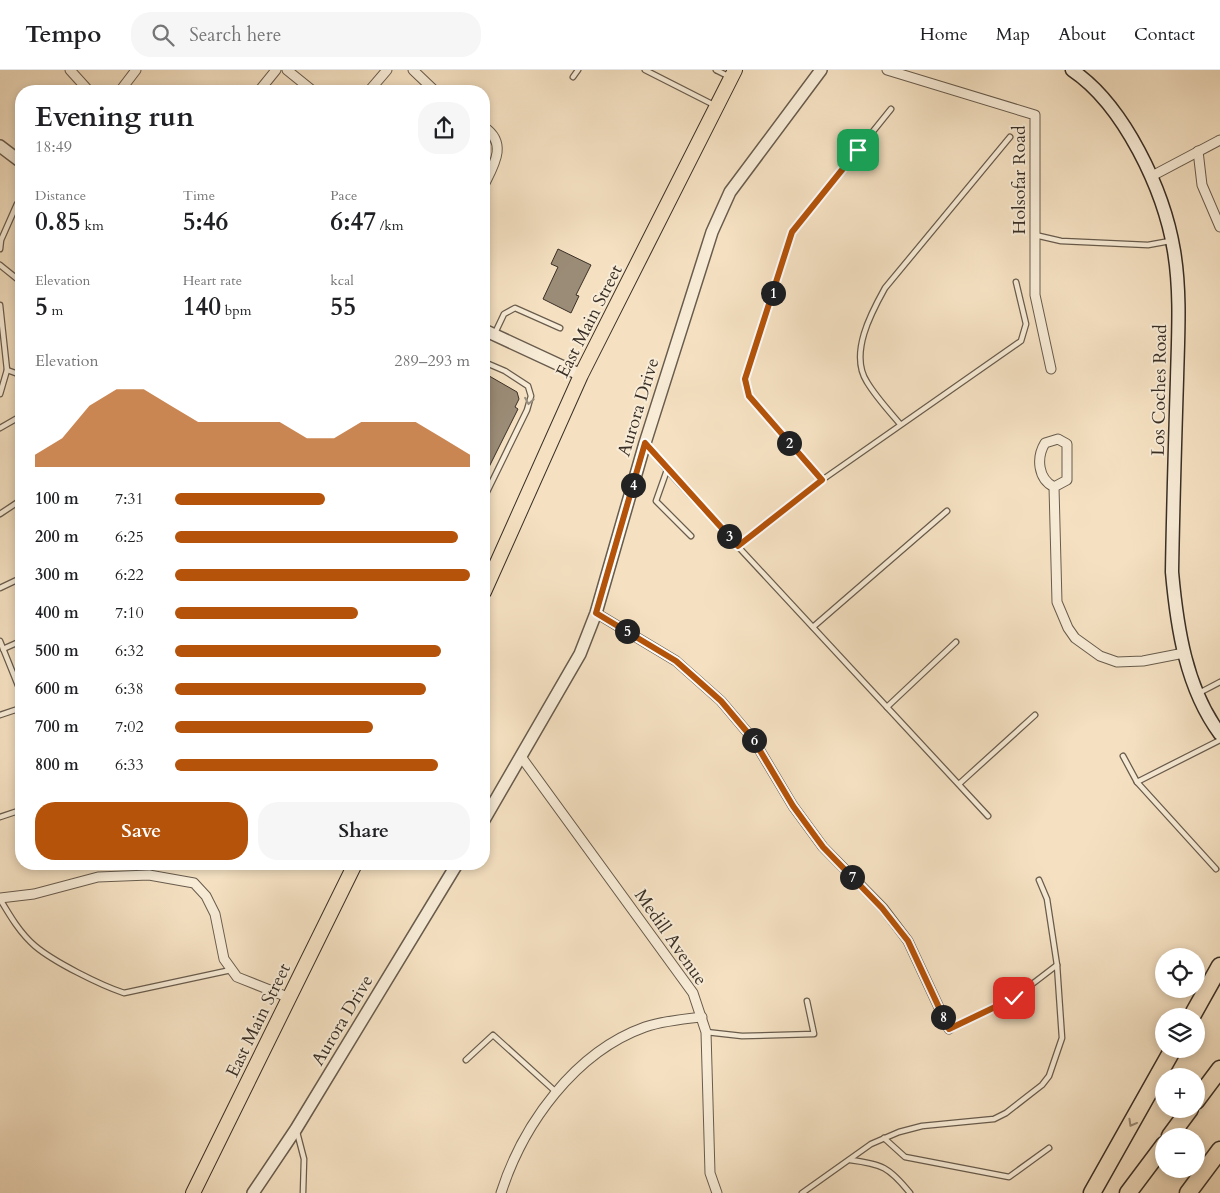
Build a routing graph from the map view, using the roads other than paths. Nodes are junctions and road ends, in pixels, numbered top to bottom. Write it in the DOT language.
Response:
graph roads {
  1 [pos="70,70"];
  2 [pos="136,70"];
  3 [pos="276,70"];
  4 [pos="287,70"];
  5 [pos="386,70"];
  6 [pos="412,70"];
  7 [pos="578,70"];
  8 [pos="645,70"];
  9 [pos="716,70"];
  10 [pos="821,70"];
  11 [pos="886,70"];
  12 [pos="1072,70"];
  13 [pos="733,74"];
  14 [pos="573,77"];
  15 [pos="84,85"];
  16 [pos="125,85"];
  17 [pos="264,85"];
  18 [pos="306,85"];
  19 [pos="374,85"];
  20 [pos="428,85"];
  21 [pos="718,107"];
  22 [pos="891,110"];
  23 [pos="490,133"];
  24 [pos="1010,137"];
  25 [pos="1220,140"];
  26 [pos="0,146"];
  27 [pos="1198,150"];
  28 [pos="15,157"];
  29 [pos="490,173"];
  30 [pos="1152,176"];
  31 [pos="15,209"];
  32 [pos="1220,227"];
  33 [pos="1035,235"];
  34 [pos="1172,241"];
  35 [pos="0,249"];
  36 [pos="0,265"];
  37 [pos="15,277"];
  38 [pos="1016,282"];
  39 [pos="0,305"];
  40 [pos="560,328"];
  41 [pos="490,331"];
  42 [pos="490,332"];
  43 [pos="490,365"];
  44 [pos="1051,369"];
  45 [pos="7,370"];
  46 [pos="15,373"];
  47 [pos="581,375"];
  48 [pos="0,394"];
  49 [pos="15,419"];
  50 [pos="900,424"];
  51 [pos="0,428"];
  52 [pos="645,443"];
  53 [pos="667,470"];
  54 [pos="822,480"];
  55 [pos="490,486"];
  56 [pos="1054,487"];
  57 [pos="15,504"];
  58 [pos="948,511"];
  59 [pos="0,514"];
  60 [pos="692,536"];
  61 [pos="738,546"];
  62 [pos="490,574"];
  63 [pos="15,581"];
  64 [pos="0,588"];
  65 [pos="596,613"];
  66 [pos="813,627"];
  67 [pos="0,641"];
  68 [pos="956,642"];
  69 [pos="15,644"];
  70 [pos="3,649"];
  71 [pos="1184,653"];
  72 [pos="15,678"];
  73 [pos="1220,682"];
  74 [pos="1198,694"];
  75 [pos="887,707"];
  76 [pos="15,710"];
  77 [pos="0,715"];
  78 [pos="1036,715"];
  79 [pos="1220,734"];
  80 [pos="1220,740"];
  81 [pos="1123,756"];
  82 [pos="522,758"];
  83 [pos="1137,782"];
  84 [pos="959,784"];
  85 [pos="490,810"];
  86 [pos="15,812"];
  87 [pos="988,816"];
  88 [pos="0,817"];
  89 [pos="1216,869"];
  90 [pos="352,870"];
  91 [pos="453,870"];
  92 [pos="1039,880"];
  93 [pos="0,899"];
  94 [pos="1057,965"];
  95 [pos="1220,966"];
  96 [pos="232,970"];
  97 [pos="290,998"];
  98 [pos="807,1002"];
  99 [pos="1196,1008"];
  100 [pos="702,1017"];
  101 [pos="949,1029"];
  102 [pos="706,1032"];
  103 [pos="1169,1058"];
  104 [pos="466,1060"];
  105 [pos="1220,1069"];
  106 [pos="1205,1089"];
  107 [pos="556,1092"];
  108 [pos="296,1129"];
  109 [pos="884,1138"];
  110 [pos="1049,1148"];
  111 [pos="1220,1150"];
  112 [pos="1155,1157"];
  113 [pos="850,1160"];
  114 [pos="193,1193"];
  115 [pos="253,1193"];
  116 [pos="303,1193"];
  117 [pos="501,1193"];
  118 [pos="718,1193"];
  119 [pos="802,1193"];
  120 [pos="910,1193"];
  121 [pos="1092,1193"];
  122 [pos="1128,1193"];
  123 [pos="1188,1193"];
  1 -- 15 [label="street"];
  2 -- 16 [label="street"];
  3 -- 17 [label="street"];
  4 -- 18 [label="street"];
  5 -- 19 [label="street"];
  6 -- 20 [label="street"];
  7 -- 14 [label="lane"];
  8 -- 21 [label="lane"];
  9 -- 13 [label="lane"];
  10 -- 52 [label="street, Aurora Drive"];
  11 -- 33 [label="street, Holsofar Road"];
  12 -- 30 [label="main road, Los Coches Road"];
  13 -- 21 [label="main road, East Main Street"];
  21 -- 47 [label="main road, East Main Street"];
  22 -- 54 [label="lane"];
  23 -- 29 [label="street"];
  24 -- 50 [label="lane"];
  25 -- 27 [label="street"];
  26 -- 28 [label="street"];
  27 -- 30 [label="street"];
  27 -- 32 [label="street"];
  30 -- 34 [label="main road, Los Coches Road"];
  31 -- 35 [label="lane"];
  33 -- 34 [label="lane"];
  33 -- 44 [label="street, Holsofar Road"];
  34 -- 71 [label="main road, Los Coches Road"];
  36 -- 37 [label="lane"];
  38 -- 50 [label="lane"];
  39 -- 45 [label="lane"];
  40 -- 41 [label="lane"];
  42 -- 47 [label="street"];
  43 -- 55 [label="lane, one-way"];
  45 -- 46 [label="lane"];
  45 -- 48 [label="lane"];
  47 -- 62 [label="main road, East Main Street"];
  49 -- 51 [label="lane"];
  50 -- 54 [label="lane"];
  52 -- 53 [label="lane"];
  52 -- 65 [label="street, Aurora Drive"];
  53 -- 60 [label="lane"];
  53 -- 61 [label="lane"];
  54 -- 61 [label="lane"];
  56 -- 56 [label="street"];
  56 -- 71 [label="street"];
  57 -- 59 [label="lane"];
  58 -- 66 [label="lane"];
  61 -- 66 [label="lane"];
  63 -- 64 [label="lane"];
  65 -- 82 [label="street, Aurora Drive"];
  65 -- 101 [label="street"];
  66 -- 75 [label="lane"];
  67 -- 70 [label="lane"];
  68 -- 75 [label="lane"];
  69 -- 70 [label="lane"];
  70 -- 72 [label="lane"];
  71 -- 74 [label="main road, Los Coches Road"];
  73 -- 74 [label="lane"];
  74 -- 79 [label="main road, Los Coches Road"];
  75 -- 84 [label="lane"];
  76 -- 77 [label="lane"];
  78 -- 84 [label="lane"];
  80 -- 83 [label="lane"];
  81 -- 83 [label="lane"];
  82 -- 85 [label="street, Aurora Drive"];
  82 -- 100 [label="street, Medill Avenue"];
  83 -- 89 [label="lane"];
  84 -- 87 [label="lane"];
  86 -- 88 [label="lane"];
  90 -- 97 [label="main road, East Main Street"];
  91 -- 108 [label="street, Aurora Drive"];
  92 -- 94 [label="lane"];
  93 -- 96 [label="lane"];
  93 -- 96 [label="street"];
  94 -- 101 [label="lane"];
  94 -- 109 [label="lane"];
  95 -- 99 [label="highway"];
  96 -- 97 [label="street"];
  97 -- 114 [label="main road, East Main Street"];
  98 -- 102 [label="lane"];
  100 -- 102 [label="street, Medill Avenue"];
  100 -- 107 [label="street"];
  102 -- 118 [label="street, Medill Avenue"];
  103 -- 121 [label="highway, one-way"];
  104 -- 107 [label="lane"];
  105 -- 106 [label="highway"];
  107 -- 117 [label="street"];
  108 -- 115 [label="street, Aurora Drive"];
  108 -- 116 [label="lane"];
  109 -- 110 [label="lane"];
  109 -- 113 [label="lane"];
  111 -- 123 [label="highway"];
  112 -- 122 [label="highway"];
  113 -- 119 [label="lane"];
  113 -- 120 [label="lane"];
}
